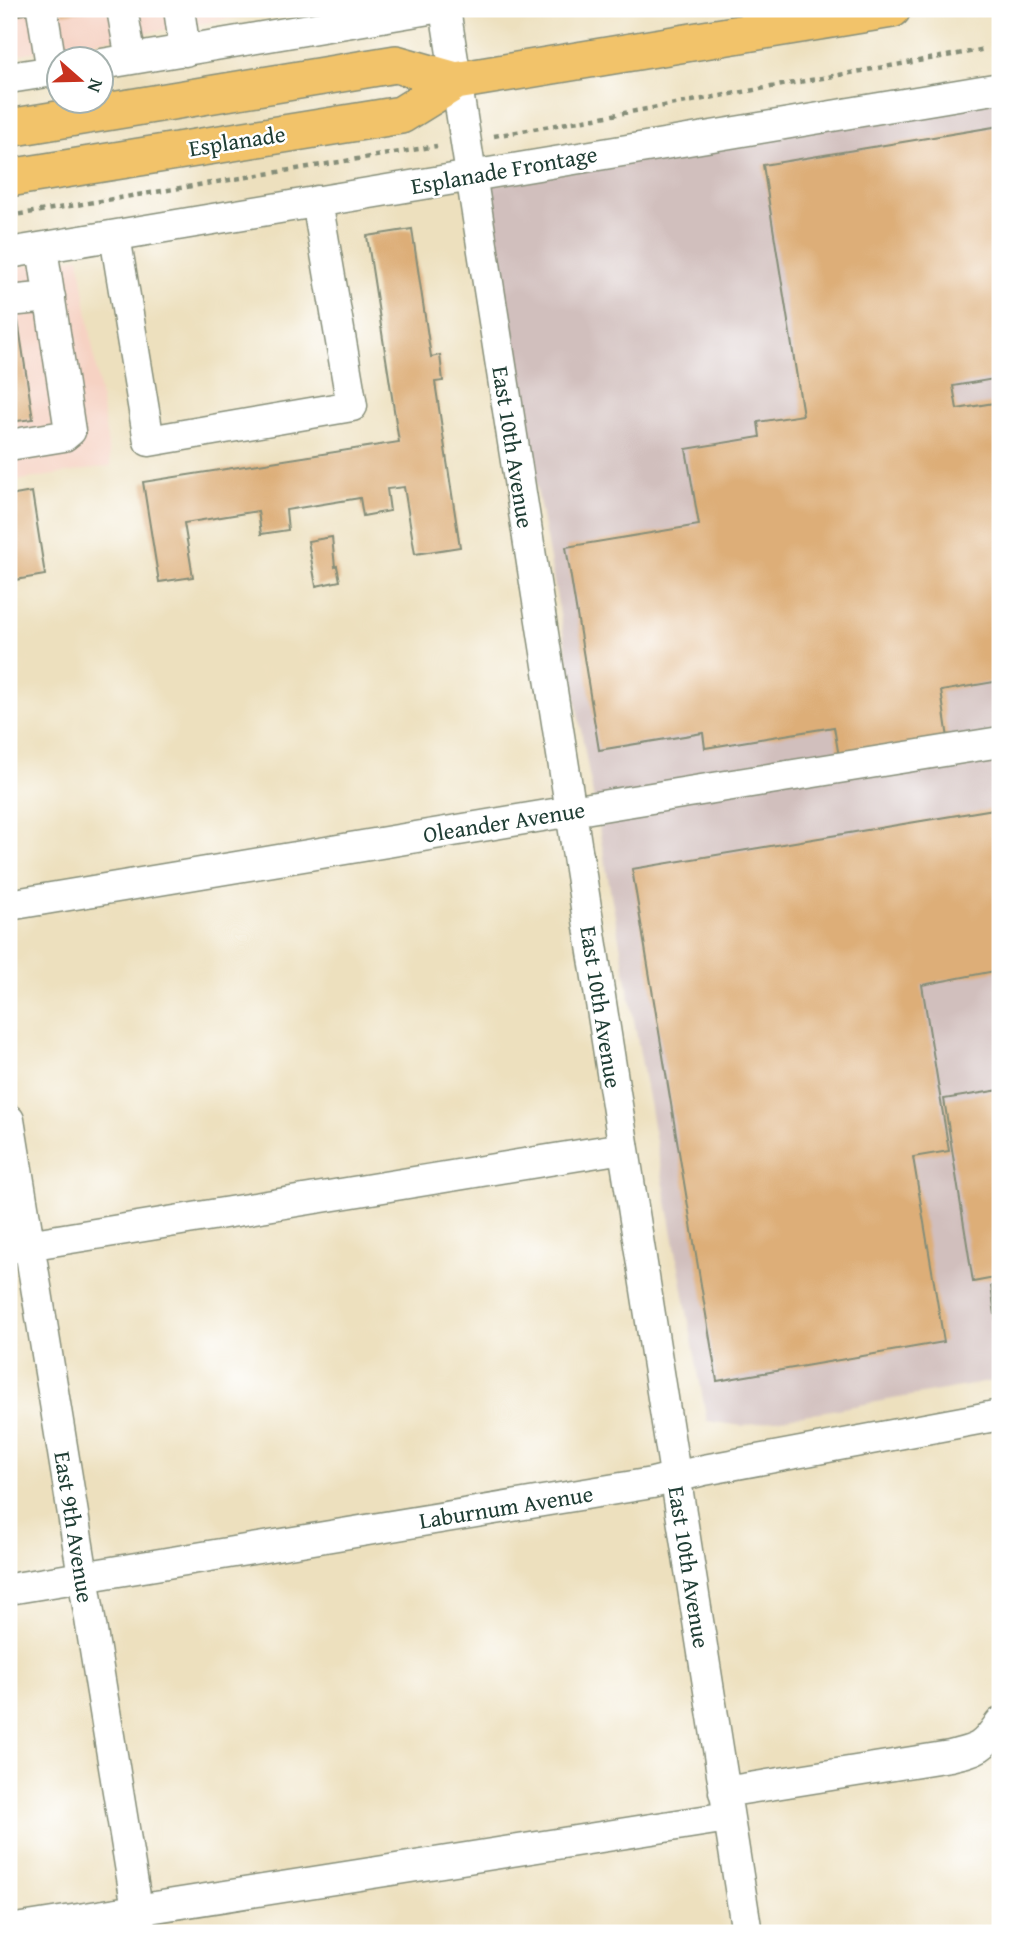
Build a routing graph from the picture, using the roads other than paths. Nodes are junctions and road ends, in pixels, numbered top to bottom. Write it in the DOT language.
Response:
graph roads {
  1 [pos="42,9"];
  2 [pos="122,9"];
  3 [pos="179,9"];
  4 [pos="429,9"];
  5 [pos="445,9"];
  6 [pos="892,9"];
  7 [pos="50,46"];
  8 [pos="185,51"];
  9 [pos="131,59"];
  10 [pos="116,62"];
  11 [pos="46,72"];
  12 [pos="9,78"];
  13 [pos="456,81"];
  14 [pos="1000,88"];
  15 [pos="9,128"];
  16 [pos="470,176"];
  17 [pos="9,178"];
  18 [pos="317,201"];
  19 [pos="115,236"];
  20 [pos="42,248"];
  21 [pos="9,253"];
  22 [pos="50,298"];
  23 [pos="9,301"];
  24 [pos="9,445"];
  25 [pos="1000,742"];
  26 [pos="570,811"];
  27 [pos="9,905"];
  28 [pos="9,1120"];
  29 [pos="623,1148"];
  30 [pos="19,1246"];
  31 [pos="1000,1415"];
  32 [pos="676,1479"];
  33 [pos="82,1577"];
  34 [pos="9,1589"];
  35 [pos="1000,1723"];
  36 [pos="726,1804"];
  37 [pos="139,1921"];
  38 [pos="9,1930"];
  39 [pos="747,1933"];
  1 -- 7 [label="street"];
  2 -- 9 [label="street"];
  3 -- 8 [label="street"];
  4 -- 8 [label="street"];
  5 -- 13 [label="street, East 10th Avenue"];
  6 -- 13 [label="main road, Esplanade"];
  8 -- 9 [label="street"];
  9 -- 10 [label="street"];
  11 -- 12 [label="street"];
  13 -- 15 [label="main road, Esplanade"];
  13 -- 16 [label="street, East 10th Avenue"];
  13 -- 17 [label="main road, Esplanade"];
  14 -- 16 [label="street, Esplanade Frontage"];
  16 -- 18 [label="street, Esplanade Frontage"];
  16 -- 26 [label="street, East 10th Avenue"];
  18 -- 19 [label="street, Esplanade Frontage"];
  18 -- 19 [label="street"];
  19 -- 20 [label="street, Esplanade Frontage"];
  20 -- 21 [label="street, Esplanade Frontage"];
  20 -- 22 [label="street"];
  22 -- 23 [label="street"];
  22 -- 24 [label="street"];
  25 -- 26 [label="street, Oleander Avenue"];
  26 -- 27 [label="street, Oleander Avenue"];
  26 -- 29 [label="street, East 10th Avenue"];
  28 -- 30 [label="street, East 9th Avenue"];
  29 -- 30 [label="street"];
  29 -- 32 [label="street, East 10th Avenue"];
  30 -- 33 [label="street, East 9th Avenue"];
  31 -- 32 [label="street, Laburnum Avenue"];
  32 -- 33 [label="street, Laburnum Avenue"];
  32 -- 36 [label="street, East 10th Avenue"];
  33 -- 34 [label="street, Laburnum Avenue"];
  33 -- 37 [label="street, East 9th Avenue"];
  35 -- 36 [label="street"];
  36 -- 37 [label="street"];
  36 -- 39 [label="street, East 10th Avenue"];
  37 -- 38 [label="street"];
}
